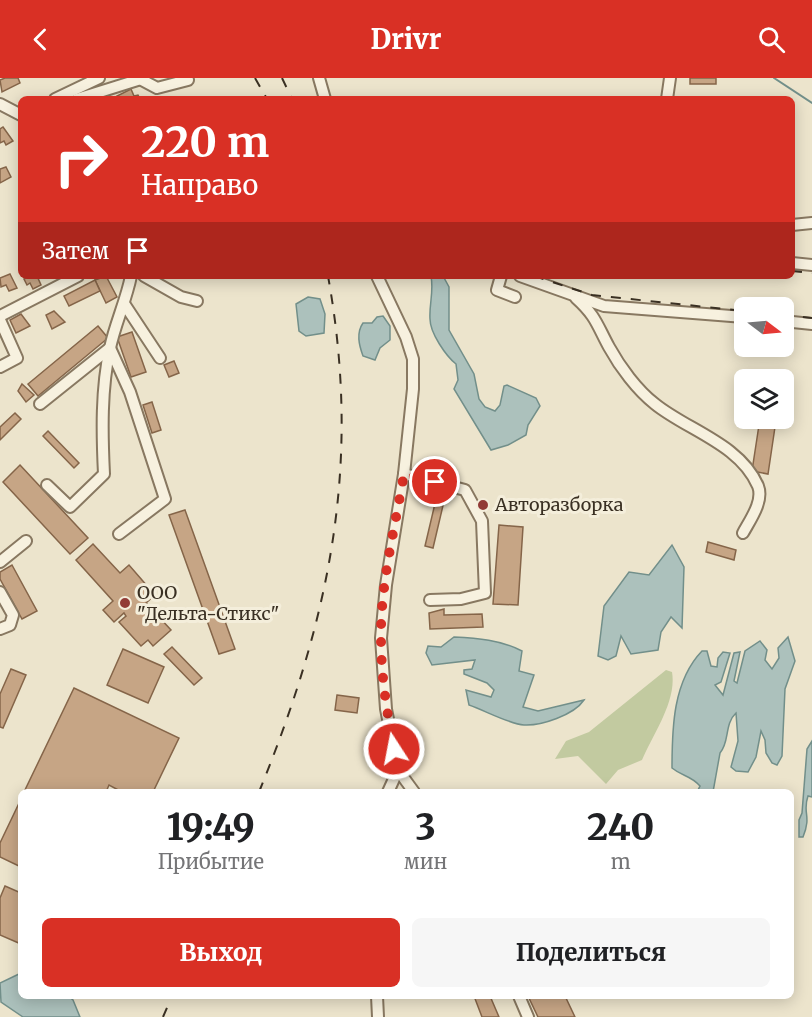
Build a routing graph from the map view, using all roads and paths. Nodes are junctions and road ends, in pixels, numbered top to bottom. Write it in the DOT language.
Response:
graph roads {
  1 [pos="99,78"];
  2 [pos="319,78"];
  3 [pos="670,78"];
  4 [pos="143,79"];
  5 [pos="188,80"];
  6 [pos="61,96"];
  7 [pos="87,96"];
  8 [pos="324,96"];
  9 [pos="667,96"];
  10 [pos="2,108"];
  11 [pos="18,114"];
  12 [pos="812,223"];
  13 [pos="795,225"];
  14 [pos="795,263"];
  15 [pos="812,265"];
  16 [pos="72,279"];
  17 [pos="130,279"];
  18 [pos="149,279"];
  19 [pos="378,279"];
  20 [pos="500,279"];
  21 [pos="528,279"];
  22 [pos="515,297"];
  23 [pos="576,298"];
  24 [pos="197,302"];
  25 [pos="125,305"];
  26 [pos="734,316"];
  27 [pos="0,318"];
  28 [pos="794,322"];
  29 [pos="812,324"];
  30 [pos="110,348"];
  31 [pos="160,358"];
  32 [pos="0,367"];
  33 [pos="40,404"];
  34 [pos="404,474"];
  35 [pos="47,485"];
  36 [pos="743,533"];
  37 [pos="119,534"];
  38 [pos="26,541"];
  39 [pos="0,562"];
  40 [pos="0,592"];
  41 [pos="430,600"];
  42 [pos="0,630"];
  43 [pos="398,770"];
  44 [pos="389,789"];
  45 [pos="412,789"];
  46 [pos="377,999"];
  47 [pos="520,999"];
  48 [pos="378,1017"];
  49 [pos="528,1017"];
  1 -- 6 [label="street"];
  2 -- 8 [label="street"];
  3 -- 9 [label="street"];
  4 -- 5 [label="street"];
  4 -- 7 [label="street"];
  10 -- 11 [label="street"];
  12 -- 13 [label="street"];
  14 -- 15 [label="street"];
  16 -- 27 [label="street"];
  17 -- 25 [label="street"];
  18 -- 24 [label="street"];
  19 -- 34 [label="street"];
  20 -- 22 [label="street"];
  21 -- 23 [label="street"];
  23 -- 26 [label="street"];
  23 -- 36 [label="street"];
  25 -- 30 [label="street"];
  25 -- 31 [label="street"];
  27 -- 32 [label="street"];
  28 -- 29 [label="street"];
  30 -- 33 [label="street"];
  30 -- 35 [label="street"];
  30 -- 37 [label="street"];
  34 -- 41 [label="street"];
  34 -- 43 [label="street"];
  38 -- 39 [label="street"];
  40 -- 42 [label="street"];
  43 -- 44 [label="street"];
  43 -- 45 [label="street"];
  46 -- 48 [label="street"];
  47 -- 49 [label="street"];
}
